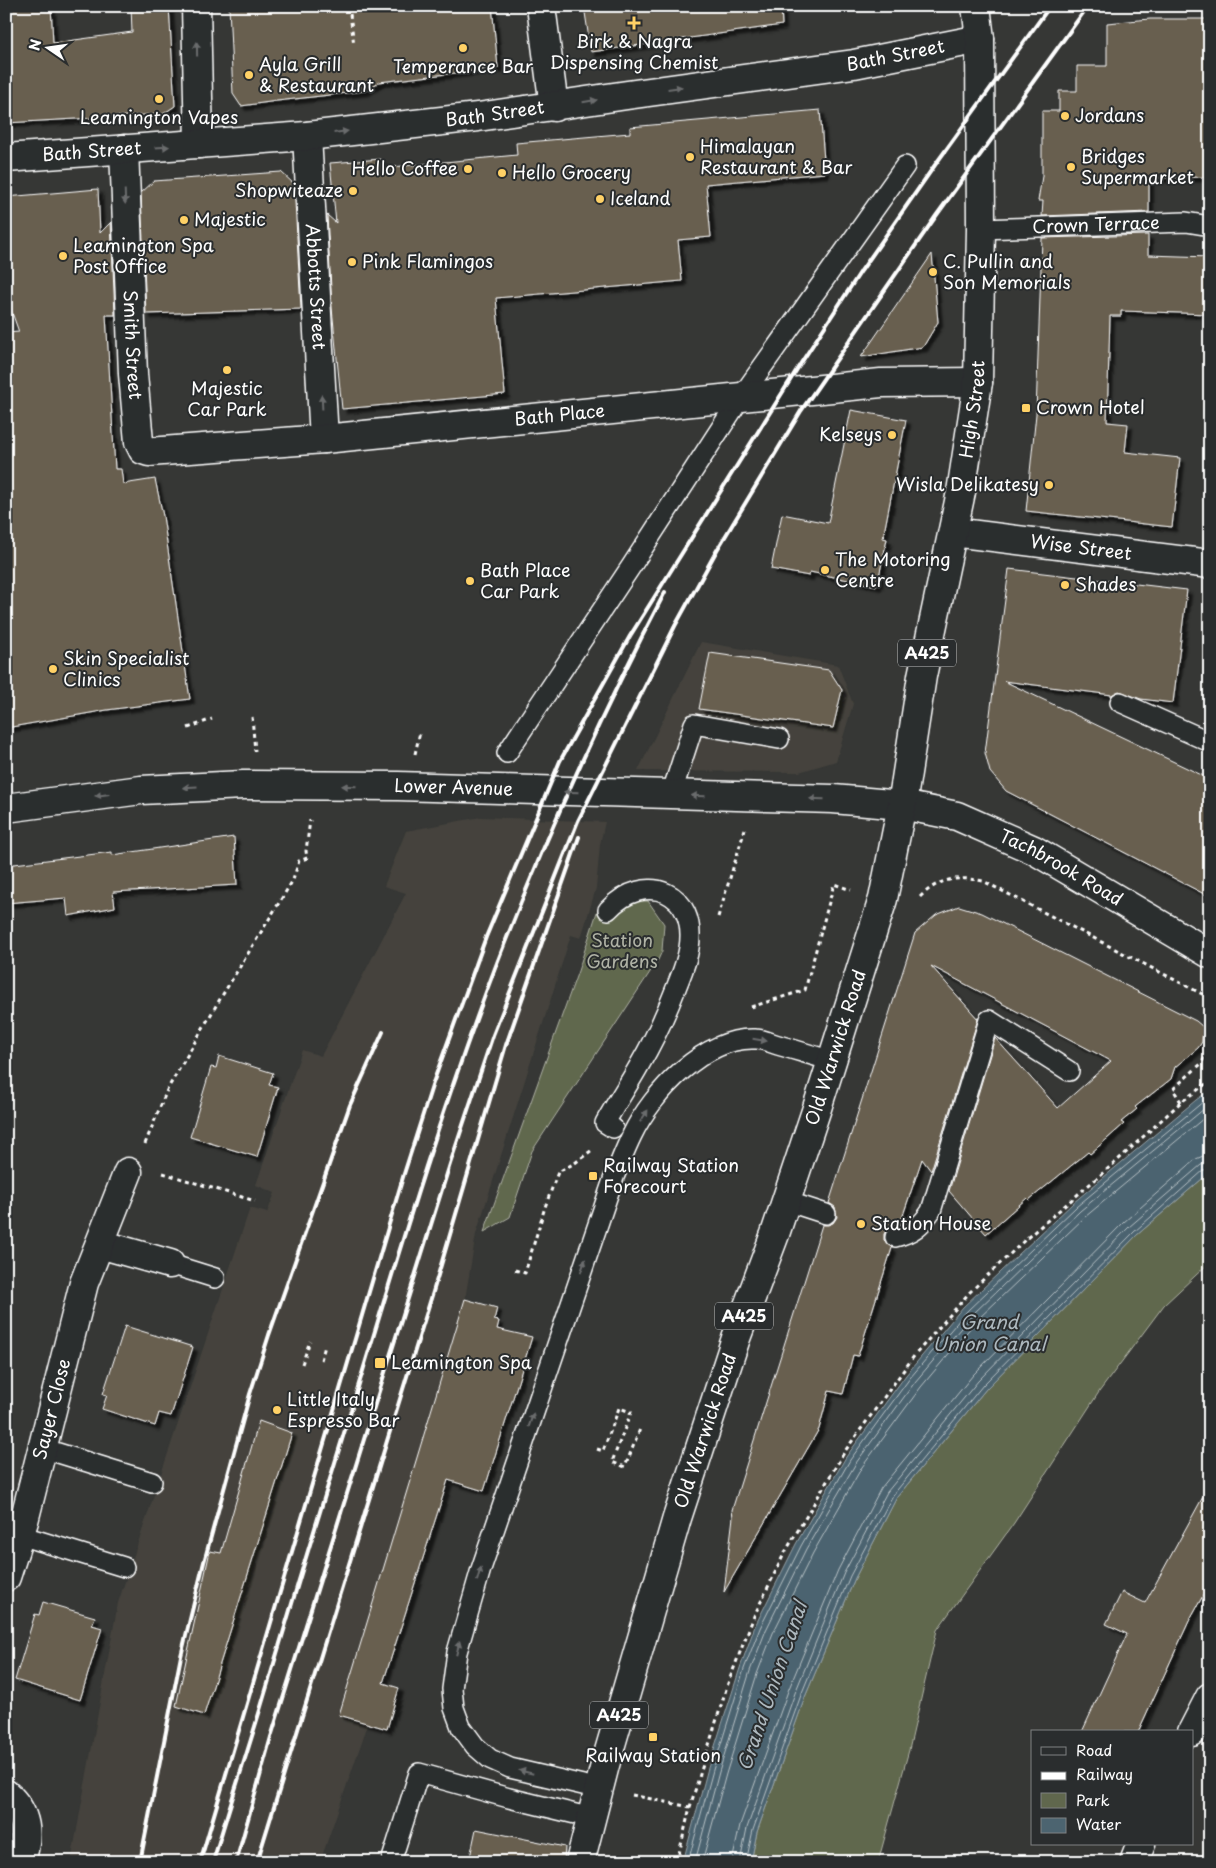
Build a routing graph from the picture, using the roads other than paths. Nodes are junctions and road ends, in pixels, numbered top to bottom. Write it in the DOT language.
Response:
graph roads {
  1 [pos="196,6"];
  2 [pos="541,6"];
  3 [pos="976,6"];
  4 [pos="980,39"];
  5 [pos="554,107"];
  6 [pos="307,136"];
  7 [pos="199,144"];
  8 [pos="124,149"];
  9 [pos="6,158"];
  10 [pos="905,166"];
  11 [pos="1210,226"];
  12 [pos="981,229"];
  13 [pos="978,382"];
  14 [pos="741,397"];
  15 [pos="324,439"];
  16 [pos="143,450"];
  17 [pos="953,532"];
  18 [pos="1210,564"];
  19 [pos="1120,702"];
  20 [pos="779,739"];
  21 [pos="1210,742"];
  22 [pos="506,753"];
  23 [pos="671,795"];
  24 [pos="902,804"];
  25 [pos="6,808"];
  26 [pos="608,910"];
  27 [pos="1210,954"];
  28 [pos="833,1061"];
  29 [pos="1069,1071"];
  30 [pos="613,1128"];
  31 [pos="128,1172"];
  32 [pos="786,1202"];
  33 [pos="826,1214"];
  34 [pos="896,1237"];
  35 [pos="100,1244"];
  36 [pos="170,1264"];
  37 [pos="215,1278"];
  38 [pos="42,1448"];
  39 [pos="152,1482"];
  40 [pos="20,1535"];
  41 [pos="124,1567"];
  42 [pos="6,1576"];
  43 [pos="1210,1697"];
  44 [pos="1193,1730"];
  45 [pos="600,1788"];
  46 [pos="6,1794"];
  47 [pos="592,1818"];
  48 [pos="1140,1846"];
  49 [pos="21,1862"];
  50 [pos="391,1862"];
  51 [pos="580,1862"];
  52 [pos="1134,1862"];
  7 -- 1 [label="main road, one-way"];
  2 -- 5 [label="main road"];
  3 -- 4 [label="main road, A425"];
  5 -- 4 [label="main road, Bath Street, one-way"];
  4 -- 12 [label="main road, High Street / A425"];
  6 -- 5 [label="main road, Bath Street, one-way"];
  6 -- 7 [label="main road, Bath Street"];
  15 -- 6 [label="main road, Abbotts Street, one-way"];
  8 -- 7 [label="main road, Bath Street, one-way"];
  8 -- 9 [label="main road, Bath Street"];
  8 -- 16 [label="main road, Smith Street, one-way"];
  10 -- 14 [label="lane"];
  11 -- 12 [label="lane, Crown Terrace"];
  12 -- 13 [label="main road, High Street / A425"];
  13 -- 14 [label="main road, Bath Place"];
  13 -- 17 [label="main road, High Street / A425"];
  14 -- 15 [label="main road, Bath Place"];
  14 -- 22 [label="lane"];
  15 -- 16 [label="main road, Bath Place"];
  17 -- 18 [label="main road, Wise Street"];
  17 -- 24 [label="main road, High Street / A425"];
  19 -- 21 [label="lane"];
  20 -- 23 [label="lane"];
  24 -- 23 [label="main road, Lower Avenue, one-way"];
  23 -- 25 [label="main road, Lower Avenue, one-way"];
  24 -- 27 [label="main road, Tachbrook Road"];
  24 -- 28 [label="main road, Old Warwick Road / A425"];
  26 -- 30 [label="lane"];
  28 -- 32 [label="main road, Old Warwick Road / A425"];
  45 -- 28 [label="lane, one-way"];
  29 -- 34 [label="lane"];
  31 -- 35 [label="main road, Sayer Close"];
  32 -- 33 [label="lane"];
  32 -- 45 [label="main road, Old Warwick Road / A425"];
  35 -- 36 [label="main road"];
  35 -- 38 [label="main road, Sayer Close"];
  36 -- 37 [label="lane"];
  38 -- 39 [label="lane"];
  38 -- 40 [label="main road, Sayer Close"];
  40 -- 41 [label="lane"];
  40 -- 42 [label="main road, Sayer Close"];
  43 -- 44 [label="main road"];
  45 -- 47 [label="main road, Old Warwick Road / A425"];
  46 -- 49 [label="main road"];
  47 -- 50 [label="lane"];
  47 -- 51 [label="main road, Old Warwick Road / A425"];
  48 -- 52 [label="main road"];
}
